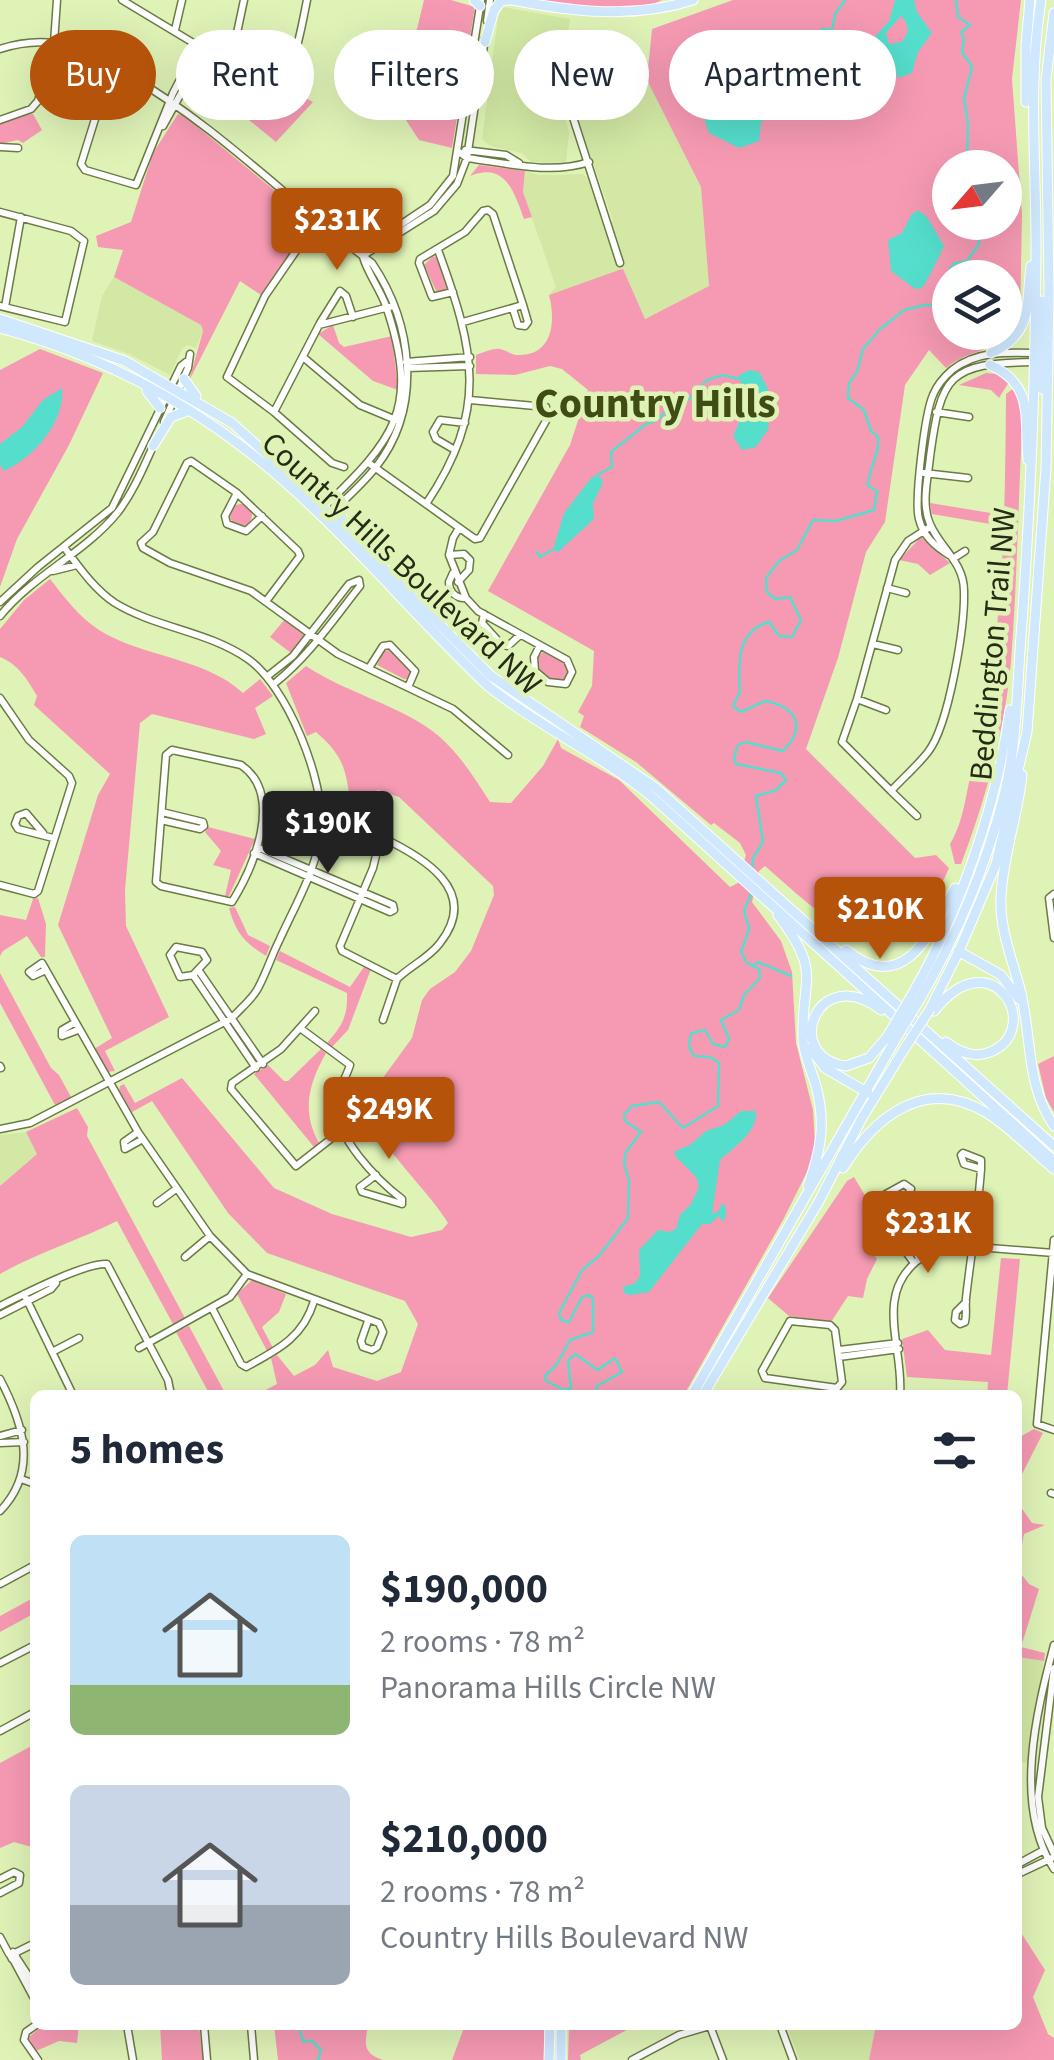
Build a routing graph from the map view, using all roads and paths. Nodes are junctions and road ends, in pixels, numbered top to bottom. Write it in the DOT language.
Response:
graph roads {
  1 [pos="58,0"];
  2 [pos="122,0"];
  3 [pos="182,0"];
  4 [pos="244,0"];
  5 [pos="307,0"];
  6 [pos="490,0"];
  7 [pos="512,0"];
  8 [pos="667,0"];
  9 [pos="693,0"];
  10 [pos="1030,0"];
  11 [pos="1041,0"];
  12 [pos="478,2"];
  13 [pos="642,10"];
  14 [pos="1054,13"];
  15 [pos="55,30"];
  16 [pos="175,30"];
  17 [pos="237,30"];
  18 [pos="301,30"];
  19 [pos="486,30"];
  20 [pos="488,30"];
  21 [pos="30,45"];
  22 [pos="0,48"];
  23 [pos="156,92"];
  24 [pos="176,96"];
  25 [pos="173,102"];
  26 [pos="30,108"];
  27 [pos="0,120"];
  28 [pos="93,120"];
  29 [pos="473,120"];
  30 [pos="575,120"];
  31 [pos="0,147"];
  32 [pos="18,148"];
  33 [pos="459,152"];
  34 [pos="468,153"];
  35 [pos="589,162"];
  36 [pos="1033,162"];
  37 [pos="1049,195"];
  38 [pos="0,212"];
  39 [pos="21,217"];
  40 [pos="318,219"];
  41 [pos="1036,224"];
  42 [pos="1054,231"];
  43 [pos="438,250"];
  44 [pos="363,256"];
  45 [pos="620,263"];
  46 [pos="453,292"];
  47 [pos="3,306"];
  48 [pos="523,306"];
  49 [pos="390,307"];
  50 [pos="513,308"];
  51 [pos="354,316"];
  52 [pos="0,319"];
  53 [pos="463,322"];
  54 [pos="319,324"];
  55 [pos="0,328"];
  56 [pos="72,351"];
  57 [pos="999,351"];
  58 [pos="303,357"];
  59 [pos="1045,357"];
  60 [pos="470,362"];
  61 [pos="1004,364"];
  62 [pos="406,365"];
  63 [pos="990,365"];
  64 [pos="111,368"];
  65 [pos="184,379"];
  66 [pos="172,393"];
  67 [pos="470,400"];
  68 [pos="160,408"];
  69 [pos="190,411"];
  70 [pos="933,411"];
  71 [pos="274,412"];
  72 [pos="969,417"];
  73 [pos="397,420"];
  74 [pos="229,422"];
  75 [pos="465,423"];
  76 [pos="1054,430"];
  77 [pos="153,446"];
  78 [pos="260,449"];
  79 [pos="455,450"];
  80 [pos="372,466"];
  81 [pos="344,467"];
  82 [pos="1046,468"];
  83 [pos="924,473"];
  84 [pos="968,478"];
  85 [pos="1031,488"];
  86 [pos="237,493"];
  87 [pos="342,502"];
  88 [pos="426,504"];
  89 [pos="324,513"];
  90 [pos="262,516"];
  91 [pos="461,529"];
  92 [pos="927,529"];
  93 [pos="67,550"];
  94 [pos="966,551"];
  95 [pos="448,556"];
  96 [pos="373,557"];
  97 [pos="954,558"];
  98 [pos="77,565"];
  99 [pos="454,572"];
  100 [pos="43,576"];
  101 [pos="458,582"];
  102 [pos="887,588"];
  103 [pos="906,593"];
  104 [pos="466,598"];
  105 [pos="267,600"];
  106 [pos="0,602"];
  107 [pos="1023,602"];
  108 [pos="484,614"];
  109 [pos="0,616"];
  110 [pos="310,633"];
  111 [pos="520,635"];
  112 [pos="320,640"];
  113 [pos="872,644"];
  114 [pos="539,647"];
  115 [pos="898,650"];
  116 [pos="369,668"];
  117 [pos="269,676"];
  118 [pos="275,683"];
  119 [pos="408,685"];
  120 [pos="858,699"];
  121 [pos="1,702"];
  122 [pos="886,710"];
  123 [pos="1026,732"];
  124 [pos="929,751"];
  125 [pos="508,754"];
  126 [pos="940,758"];
  127 [pos="891,791"];
  128 [pos="162,816"];
  129 [pos="916,816"];
  130 [pos="384,822"];
  131 [pos="43,833"];
  132 [pos="381,837"];
  133 [pos="53,838"];
  134 [pos="976,845"];
  135 [pos="255,850"];
  136 [pos="734,862"];
  137 [pos="310,874"];
  138 [pos="0,885"];
  139 [pos="766,892"];
  140 [pos="1054,894"];
  141 [pos="362,896"];
  142 [pos="818,932"];
  143 [pos="1054,938"];
  144 [pos="959,951"];
  145 [pos="944,957"];
  146 [pos="46,970"];
  147 [pos="196,973"];
  148 [pos="397,979"];
  149 [pos="916,996"];
  150 [pos="931,1010"];
  151 [pos="315,1011"];
  152 [pos="229,1020"];
  153 [pos="384,1020"];
  154 [pos="915,1021"];
  155 [pos="1025,1021"];
  156 [pos="300,1028"];
  157 [pos="804,1032"];
  158 [pos="890,1040"];
  159 [pos="260,1066"];
  160 [pos="954,1071"];
  161 [pos="109,1083"];
  162 [pos="879,1090"];
  163 [pos="865,1092"];
  164 [pos="1054,1126"];
  165 [pos="0,1129"];
  166 [pos="341,1131"];
  167 [pos="1054,1146"];
  168 [pos="1054,1161"];
  169 [pos="980,1169"];
  170 [pos="1054,1169"];
  171 [pos="376,1174"];
  172 [pos="176,1188"];
  173 [pos="156,1203"];
  174 [pos="818,1203"];
  175 [pos="880,1210"];
  176 [pos="799,1212"];
  177 [pos="210,1236"];
  178 [pos="1054,1240"];
  179 [pos="975,1247"];
  180 [pos="1053,1253"];
  181 [pos="185,1257"];
  182 [pos="917,1261"];
  183 [pos="247,1274"];
  184 [pos="26,1297"];
  185 [pos="314,1301"];
  186 [pos="966,1302"];
  187 [pos="0,1306"];
  188 [pos="212,1308"];
  189 [pos="0,1315"];
  190 [pos="368,1321"];
  191 [pos="80,1338"];
  192 [pos="149,1342"];
  193 [pos="898,1346"];
  194 [pos="139,1348"];
  195 [pos="54,1351"];
  196 [pos="839,1354"];
  197 [pos="1042,1368"];
  198 [pos="1054,1370"];
  199 [pos="0,1379"];
  200 [pos="71,1390"];
  201 [pos="170,1390"];
  202 [pos="695,1390"];
  203 [pos="706,1390"];
  204 [pos="900,1390"];
  205 [pos="22,1430"];
  206 [pos="1054,1430"];
  207 [pos="0,1440"];
  208 [pos="24,1442"];
  209 [pos="22,1477"];
  210 [pos="30,1479"];
  211 [pos="0,1511"];
  212 [pos="30,1567"];
  213 [pos="0,1584"];
  214 [pos="1054,1645"];
  215 [pos="30,1648"];
  216 [pos="0,1663"];
  217 [pos="1054,1668"];
  218 [pos="1050,1686"];
  219 [pos="1054,1704"];
  220 [pos="1048,1714"];
  221 [pos="30,1715"];
  222 [pos="0,1730"];
  223 [pos="1039,1747"];
  224 [pos="1054,1748"];
  225 [pos="1050,1854"];
  226 [pos="1022,1863"];
  227 [pos="1054,1869"];
  228 [pos="1022,1872"];
  229 [pos="0,1879"];
  230 [pos="0,1892"];
  231 [pos="2,1941"];
  232 [pos="30,1946"];
  233 [pos="13,1956"];
  234 [pos="4,1964"];
  235 [pos="30,1979"];
  236 [pos="30,1990"];
  237 [pos="30,2029"];
  238 [pos="129,2030"];
  239 [pos="204,2030"];
  240 [pos="251,2030"];
  241 [pos="550,2030"];
  242 [pos="561,2030"];
  243 [pos="695,2030"];
  244 [pos="713,2030"];
  245 [pos="782,2030"];
  246 [pos="38,2060"];
  247 [pos="133,2060"];
  248 [pos="207,2060"];
  249 [pos="254,2060"];
  250 [pos="550,2060"];
  251 [pos="561,2060"];
  252 [pos="632,2060"];
  253 [pos="723,2060"];
  254 [pos="793,2060"];
  1 -- 15 [label="street"];
  2 -- 16 [label="street"];
  3 -- 16 [label="street"];
  4 -- 17 [label="street"];
  5 -- 18 [label="street"];
  6 -- 19 [label="street"];
  7 -- 13 [label="main road"];
  7 -- 20 [label="main road"];
  8 -- 13 [label="main road"];
  9 -- 13 [label="main road"];
  10 -- 36 [label="main road"];
  11 -- 36 [label="main road, Beddington Trail NW"];
  12 -- 33 [label="street"];
  14 -- 37 [label="main road, Beddington Trail NW"];
  21 -- 22 [label="street"];
  23 -- 25 [label="street"];
  24 -- 25 [label="street"];
  25 -- 28 [label="street"];
  25 -- 40 [label="street"];
  26 -- 27 [label="street"];
  29 -- 34 [label="street"];
  30 -- 35 [label="street"];
  31 -- 32 [label="street"];
  33 -- 34 [label="street"];
  33 -- 44 [label="street"];
  34 -- 35 [label="street"];
  34 -- 44 [label="street"];
  35 -- 45 [label="street"];
  36 -- 41 [label="main road, Beddington Trail NW"];
  37 -- 42 [label="main road"];
  37 -- 59 [label="main road, Beddington Trail NW"];
  38 -- 39 [label="street"];
  39 -- 47 [label="street"];
  39 -- 47 [label="street"];
  40 -- 44 [label="street"];
  40 -- 71 [label="street"];
  41 -- 57 [label="main road"];
  41 -- 59 [label="main road, Beddington Trail NW"];
  43 -- 46 [label="street"];
  43 -- 46 [label="street"];
  43 -- 48 [label="street"];
  44 -- 49 [label="street"];
  46 -- 53 [label="street"];
  48 -- 50 [label="street"];
  48 -- 50 [label="street"];
  49 -- 51 [label="street"];
  49 -- 62 [label="street"];
  50 -- 53 [label="street"];
  51 -- 54 [label="street"];
  51 -- 54 [label="street"];
  52 -- 66 [label="main road, Country Hills Boulevard NW"];
  53 -- 60 [label="street"];
  54 -- 58 [label="street"];
  55 -- 56 [label="main road, Country Hills Boulevard NW"];
  56 -- 64 [label="main road, Country Hills Boulevard NW"];
  56 -- 66 [label="main road"];
  57 -- 59 [label="street"];
  57 -- 61 [label="street"];
  57 -- 70 [label="street"];
  58 -- 71 [label="street"];
  58 -- 73 [label="street"];
  59 -- 61 [label="street"];
  59 -- 82 [label="main road, Beddington Trail NW"];
  59 -- 85 [label="main road, Beddington Trail NW"];
  60 -- 62 [label="street"];
  60 -- 67 [label="street"];
  61 -- 63 [label="street"];
  62 -- 73 [label="street"];
  63 -- 70 [label="street"];
  63 -- 85 [label="main road"];
  64 -- 66 [label="main road, Country Hills Boulevard NW"];
  64 -- 68 [label="main road"];
  65 -- 66 [label="street"];
  65 -- 66 [label="street"];
  65 -- 74 [label="main road"];
  66 -- 68 [label="street"];
  66 -- 69 [label="main road, Country Hills Boulevard NW"];
  66 -- 74 [label="main road, Country Hills Boulevard NW"];
  66 -- 77 [label="street"];
  66 -- 78 [label="main road"];
  67 -- 75 [label="street"];
  67 -- 91 [label="street"];
  68 -- 93 [label="street"];
  69 -- 77 [label="main road"];
  69 -- 89 [label="main road, Country Hills Boulevard NW"];
  70 -- 72 [label="street"];
  70 -- 83 [label="street"];
  71 -- 81 [label="street"];
  73 -- 80 [label="street"];
  74 -- 78 [label="main road, Country Hills Boulevard NW"];
  75 -- 79 [label="street"];
  75 -- 79 [label="street"];
  76 -- 82 [label="main road"];
  77 -- 93 [label="street"];
  78 -- 89 [label="main road, Country Hills Boulevard NW"];
  79 -- 88 [label="street"];
  80 -- 87 [label="street"];
  80 -- 88 [label="street"];
  80 -- 89 [label="street"];
  82 -- 123 [label="main road, Beddington Trail NW"];
  83 -- 84 [label="street"];
  83 -- 92 [label="street"];
  85 -- 107 [label="main road, Beddington Trail NW"];
  86 -- 90 [label="street"];
  86 -- 90 [label="street"];
  86 -- 105 [label="street"];
  87 -- 89 [label="street"];
  87 -- 96 [label="main road"];
  88 -- 91 [label="street"];
  89 -- 96 [label="main road, Country Hills Boulevard NW"];
  89 -- 136 [label="main road, Country Hills Boulevard NW"];
  90 -- 105 [label="street"];
  91 -- 95 [label="street"];
  92 -- 97 [label="street"];
  92 -- 102 [label="street"];
  93 -- 98 [label="street"];
  93 -- 100 [label="street"];
  93 -- 106 [label="street"];
  94 -- 97 [label="street"];
  95 -- 99 [label="street"];
  95 -- 101 [label="street"];
  96 -- 136 [label="main road, Country Hills Boulevard NW"];
  97 -- 124 [label="street"];
  98 -- 100 [label="street"];
  98 -- 117 [label="street"];
  99 -- 101 [label="street"];
  99 -- 104 [label="street"];
  100 -- 109 [label="street"];
  101 -- 104 [label="street"];
  102 -- 103 [label="street"];
  102 -- 113 [label="street"];
  104 -- 108 [label="street"];
  105 -- 110 [label="street"];
  107 -- 134 [label="main road"];
  107 -- 145 [label="main road, Beddington Trail NW"];
  108 -- 111 [label="street"];
  108 -- 111 [label="street"];
  110 -- 112 [label="street"];
  110 -- 112 [label="street"];
  110 -- 117 [label="street"];
  111 -- 114 [label="street"];
  112 -- 116 [label="street"];
  112 -- 118 [label="street"];
  113 -- 115 [label="street"];
  113 -- 120 [label="street"];
  114 -- 114 [label="street"];
  116 -- 119 [label="street"];
  116 -- 119 [label="street"];
  117 -- 118 [label="street"];
  118 -- 137 [label="street"];
  119 -- 125 [label="street"];
  120 -- 122 [label="street"];
  120 -- 127 [label="street"];
  121 -- 133 [label="street"];
  123 -- 144 [label="main road, Beddington Trail NW"];
  123 -- 155 [label="main road"];
  124 -- 126 [label="street"];
  124 -- 127 [label="street"];
  127 -- 129 [label="street"];
  128 -- 128 [label="street"];
  128 -- 135 [label="street"];
  128 -- 135 [label="street"];
  130 -- 132 [label="street"];
  131 -- 133 [label="street"];
  132 -- 141 [label="street"];
  132 -- 148 [label="street"];
  133 -- 138 [label="street"];
  134 -- 142 [label="main road"];
  134 -- 149 [label="main road"];
  135 -- 137 [label="street"];
  136 -- 139 [label="main road, Country Hills Boulevard NW"];
  137 -- 141 [label="street"];
  137 -- 152 [label="street"];
  139 -- 142 [label="main road, Country Hills Boulevard NW"];
  139 -- 157 [label="main road"];
  139 -- 160 [label="main road, Country Hills Boulevard NW"];
  140 -- 143 [label="street"];
  141 -- 148 [label="street"];
  142 -- 154 [label="main road, Country Hills Boulevard NW"];
  144 -- 145 [label="main road"];
  144 -- 150 [label="main road, Beddington Trail NW"];
  144 -- 155 [label="main road"];
  145 -- 149 [label="main road, Beddington Trail NW"];
  146 -- 161 [label="street"];
  147 -- 147 [label="street"];
  147 -- 152 [label="street"];
  148 -- 153 [label="street"];
  149 -- 158 [label="main road, Beddington Trail NW, bridge"];
  150 -- 154 [label="main road"];
  150 -- 162 [label="main road, Beddington Trail NW, bridge"];
  151 -- 156 [label="street"];
  152 -- 159 [label="street"];
  152 -- 161 [label="street"];
  154 -- 167 [label="main road, Country Hills Boulevard NW"];
  155 -- 164 [label="main road"];
  156 -- 159 [label="street"];
  156 -- 166 [label="street"];
  157 -- 163 [label="main road"];
  157 -- 176 [label="main road"];
  158 -- 160 [label="main road"];
  158 -- 163 [label="main road, Beddington Trail NW"];
  159 -- 166 [label="street"];
  160 -- 168 [label="main road, Country Hills Boulevard NW"];
  161 -- 165 [label="street"];
  161 -- 172 [label="street"];
  162 -- 163 [label="main road"];
  162 -- 174 [label="main road, Beddington Trail NW"];
  163 -- 176 [label="main road, Beddington Trail NW"];
  166 -- 171 [label="street"];
  169 -- 179 [label="street"];
  170 -- 174 [label="main road"];
  171 -- 171 [label="street"];
  172 -- 173 [label="street"];
  172 -- 177 [label="street"];
  174 -- 203 [label="main road, Beddington Trail NW"];
  175 -- 175 [label="street"];
  175 -- 182 [label="street"];
  176 -- 202 [label="main road, Beddington Trail NW"];
  177 -- 181 [label="street"];
  177 -- 183 [label="street"];
  178 -- 180 [label="street"];
  179 -- 180 [label="street"];
  179 -- 182 [label="street"];
  179 -- 186 [label="street"];
  180 -- 197 [label="street"];
  182 -- 193 [label="street"];
  183 -- 185 [label="street"];
  183 -- 188 [label="street"];
  184 -- 187 [label="street"];
  184 -- 189 [label="street"];
  184 -- 192 [label="street"];
  184 -- 195 [label="street"];
  185 -- 188 [label="street"];
  185 -- 190 [label="street"];
  188 -- 192 [label="street"];
  190 -- 190 [label="street"];
  191 -- 195 [label="street"];
  192 -- 194 [label="street"];
  192 -- 201 [label="street"];
  193 -- 196 [label="street"];
  193 -- 204 [label="street"];
  195 -- 200 [label="street"];
  196 -- 196 [label="street"];
  197 -- 198 [label="street"];
  197 -- 206 [label="street"];
  199 -- 205 [label="street"];
  205 -- 207 [label="street"];
  205 -- 208 [label="street"];
  207 -- 208 [label="street"];
  208 -- 209 [label="street"];
  209 -- 210 [label="street"];
  209 -- 211 [label="street"];
  212 -- 213 [label="street"];
  214 -- 218 [label="street"];
  215 -- 216 [label="street"];
  217 -- 218 [label="street"];
  218 -- 220 [label="street"];
  218 -- 223 [label="street"];
  219 -- 220 [label="street"];
  220 -- 223 [label="street"];
  221 -- 222 [label="street"];
  223 -- 224 [label="street"];
  223 -- 225 [label="street"];
  225 -- 226 [label="street"];
  225 -- 227 [label="street"];
  225 -- 228 [label="street"];
  229 -- 230 [label="street"];
  231 -- 233 [label="street"];
  232 -- 233 [label="street"];
  233 -- 234 [label="street"];
  233 -- 235 [label="street"];
  233 -- 236 [label="street"];
  237 -- 246 [label="street"];
  238 -- 247 [label="street"];
  239 -- 248 [label="street"];
  240 -- 249 [label="street"];
  241 -- 250 [label="main road"];
  242 -- 251 [label="main road"];
  243 -- 252 [label="street"];
  244 -- 253 [label="street"];
  245 -- 254 [label="street"];
}
